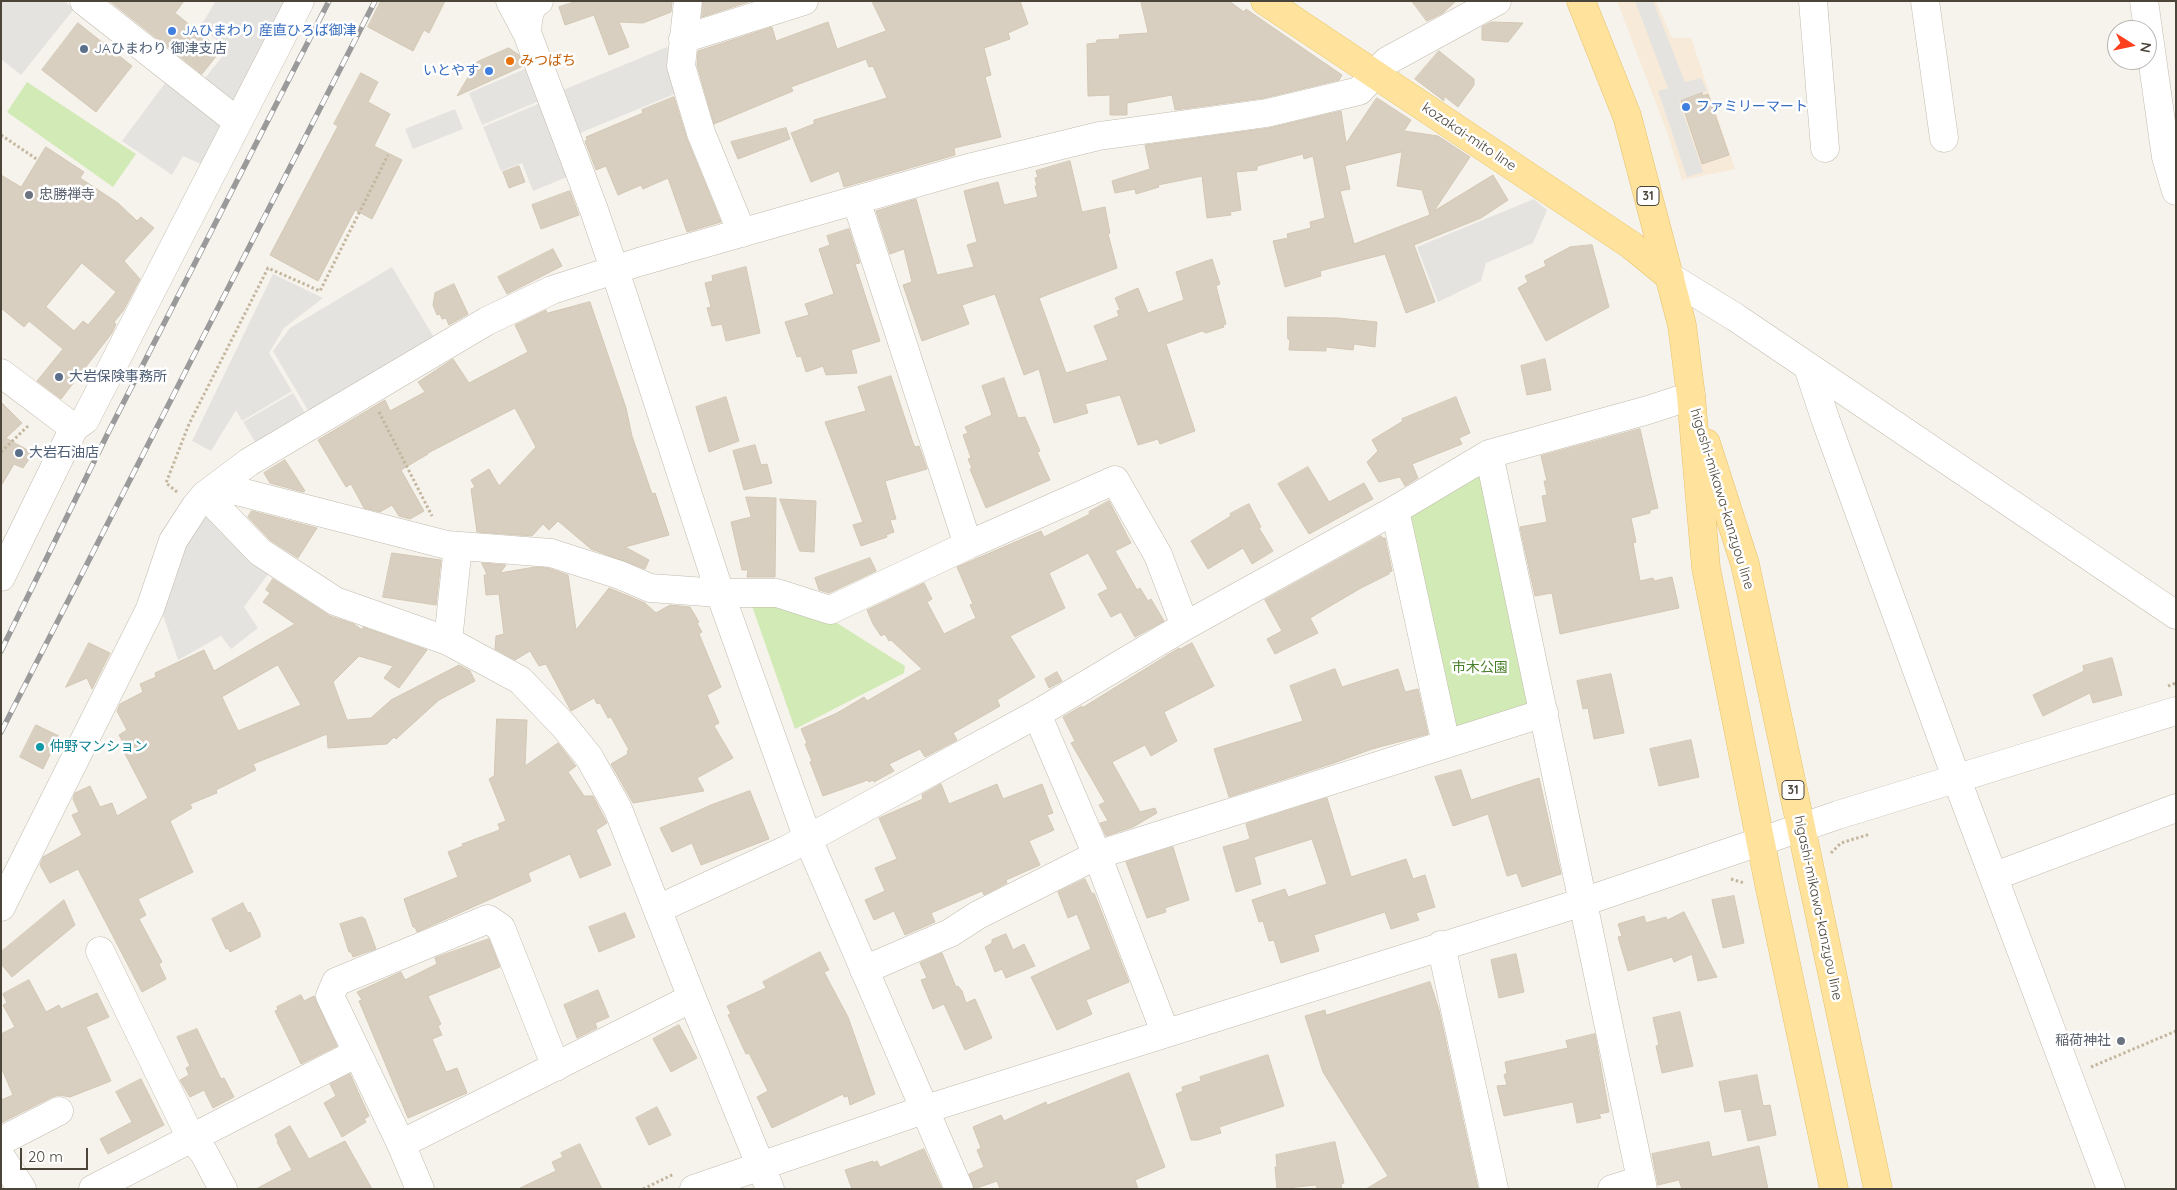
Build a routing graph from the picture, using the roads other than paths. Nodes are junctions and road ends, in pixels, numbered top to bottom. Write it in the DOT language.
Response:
graph roads {
  1 [pos="84,1"];
  2 [pos="300,1"];
  3 [pos="688,1"];
  4 [pos="804,1"];
  5 [pos="1265,1"];
  6 [pos="1497,1"];
  7 [pos="1582,1"];
  8 [pos="1813,1"];
  9 [pos="1925,1"];
  10 [pos="2144,1"];
  11 [pos="527,2"];
  12 [pos="683,39"];
  13 [pos="1374,74"];
  14 [pos="238,122"];
  15 [pos="1944,138"];
  16 [pos="1825,148"];
  17 [pos="2176,191"];
  18 [pos="856,200"];
  19 [pos="742,233"];
  20 [pos="615,271"];
  21 [pos="1670,277"];
  22 [pos="1808,367"];
  23 [pos="1,373"];
  24 [pos="1691,396"];
  25 [pos="74,428"];
  26 [pos="1489,454"];
  27 [pos="206,496"];
  28 [pos="1395,510"];
  29 [pos="968,545"];
  30 [pos="452,546"];
  31 [pos="1,577"];
  32 [pos="720,593"];
  33 [pos="2176,615"];
  34 [pos="1185,626"];
  35 [pos="448,641"];
  36 [pos="2176,711"];
  37 [pos="1544,713"];
  38 [pos="1036,714"];
  39 [pos="1446,744"];
  40 [pos="1957,780"];
  41 [pos="2176,808"];
  42 [pos="1801,827"];
  43 [pos="808,839"];
  44 [pos="1762,842"];
  45 [pos="1097,855"];
  46 [pos="1995,876"];
  47 [pos="1583,902"];
  48 [pos="1,907"];
  49 [pos="658,908"];
  50 [pos="1441,945"];
  51 [pos="100,951"];
  52 [pos="864,970"];
  53 [pos="692,998"];
  54 [pos="1166,1032"];
  55 [pos="357,1053"];
  56 [pos="556,1066"];
  57 [pos="926,1109"];
  58 [pos="59,1111"];
  59 [pos="191,1138"];
  60 [pos="1,1141"];
  61 [pos="401,1144"];
  62 [pos="1,1157"];
  63 [pos="765,1177"];
  64 [pos="1642,1184"];
  65 [pos="22,1189"];
  66 [pos="93,1189"];
  67 [pos="223,1189"];
  68 [pos="420,1189"];
  69 [pos="694,1189"];
  70 [pos="959,1189"];
  71 [pos="1494,1189"];
  72 [pos="1612,1189"];
  73 [pos="1834,1189"];
  74 [pos="1878,1189"];
  75 [pos="2111,1189"];
  1 -- 14 [label="street"];
  2 -- 14 [label="street"];
  3 -- 12 [label="street"];
  4 -- 12 [label="street"];
  5 -- 13 [label="main road, kozakai-mito line"];
  6 -- 13 [label="street"];
  7 -- 21 [label="main road, higashi-mikawa-kanzyou line / 31"];
  8 -- 16 [label="street"];
  9 -- 15 [label="street"];
  10 -- 17 [label="street"];
  11 -- 20 [label="street"];
  12 -- 19 [label="street"];
  13 -- 18 [label="street"];
  13 -- 21 [label="main road, kozakai-mito line"];
  14 -- 25 [label="street"];
  18 -- 19 [label="street"];
  18 -- 29 [label="street"];
  19 -- 20 [label="street"];
  20 -- 27 [label="street"];
  20 -- 32 [label="street"];
  21 -- 22 [label="street"];
  21 -- 24 [label="main road, higashi-mikawa-kanzyou line / 31"];
  22 -- 33 [label="street"];
  22 -- 40 [label="street"];
  23 -- 25 [label="street"];
  24 -- 26 [label="street"];
  24 -- 42 [label="main road, higashi-mikawa-kanzyou line / 31"];
  24 -- 44 [label="main road, higashi-mikawa-kanzyou line / 31"];
  25 -- 31 [label="street"];
  26 -- 28 [label="street"];
  26 -- 37 [label="street"];
  27 -- 30 [label="street"];
  27 -- 35 [label="street"];
  27 -- 48 [label="street"];
  28 -- 34 [label="street"];
  28 -- 39 [label="street"];
  29 -- 32 [label="street"];
  29 -- 34 [label="street"];
  30 -- 32 [label="street"];
  30 -- 35 [label="street"];
  32 -- 43 [label="street"];
  34 -- 38 [label="street"];
  35 -- 49 [label="street"];
  36 -- 40 [label="street"];
  37 -- 39 [label="street"];
  37 -- 47 [label="street"];
  38 -- 43 [label="street"];
  38 -- 45 [label="street"];
  39 -- 45 [label="street"];
  40 -- 42 [label="street"];
  40 -- 46 [label="street"];
  41 -- 46 [label="street"];
  42 -- 44 [label="street"];
  42 -- 74 [label="main road, higashi-mikawa-kanzyou line / 31"];
  43 -- 49 [label="street"];
  43 -- 52 [label="street"];
  44 -- 47 [label="street"];
  44 -- 73 [label="main road, higashi-mikawa-kanzyou line / 31"];
  45 -- 52 [label="street"];
  45 -- 54 [label="street"];
  46 -- 75 [label="street"];
  47 -- 50 [label="street"];
  47 -- 64 [label="street"];
  49 -- 53 [label="street"];
  50 -- 54 [label="street"];
  50 -- 71 [label="street"];
  51 -- 59 [label="street"];
  52 -- 57 [label="street"];
  53 -- 56 [label="street"];
  53 -- 63 [label="street"];
  54 -- 57 [label="street"];
  55 -- 56 [label="street"];
  55 -- 59 [label="street"];
  55 -- 61 [label="street"];
  56 -- 61 [label="street"];
  57 -- 63 [label="street"];
  57 -- 70 [label="street"];
  58 -- 60 [label="street"];
  59 -- 66 [label="street"];
  59 -- 67 [label="street"];
  61 -- 68 [label="street"];
  62 -- 65 [label="street"];
  63 -- 69 [label="street"];
  64 -- 72 [label="street"];
}
